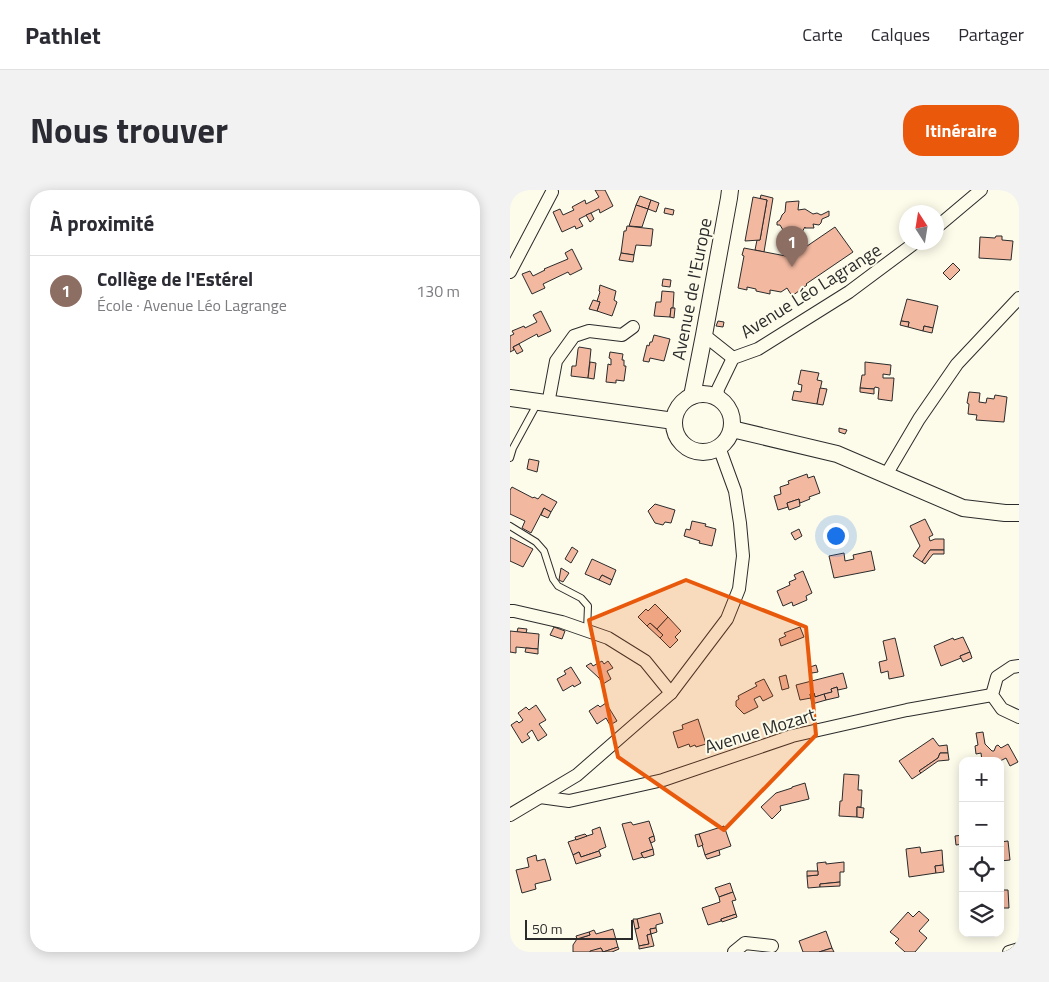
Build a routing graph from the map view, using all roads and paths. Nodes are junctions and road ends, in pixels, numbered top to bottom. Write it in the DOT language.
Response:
graph roads {
  1 [pos="730,190"];
  2 [pos="982,190"];
  3 [pos="552,192"];
  4 [pos="944,221"];
  5 [pos="905,250"];
  6 [pos="510,272"];
  7 [pos="1019,298"];
  8 [pos="633,327"];
  9 [pos="704,335"];
  10 [pos="733,358"];
  11 [pos="692,396"];
  12 [pos="717,397"];
  13 [pos="510,398"];
  14 [pos="543,403"];
  15 [pos="674,422"];
  16 [pos="732,429"];
  17 [pos="719,448"];
  18 [pos="510,458"];
  19 [pos="886,474"];
  20 [pos="1019,513"];
  21 [pos="510,526"];
  22 [pos="510,611"];
  23 [pos="587,630"];
  24 [pos="1019,666"];
  25 [pos="671,693"];
  26 [pos="992,695"];
  27 [pos="1019,717"];
  28 [pos="540,797"];
  29 [pos="510,815"];
  30 [pos="772,946"];
  31 [pos="1019,949"];
  32 [pos="734,952"];
  33 [pos="1009,952"];
  1 -- 9 [label="street, Avenue de l'Europe"];
  2 -- 4 [label="street"];
  3 -- 6 [label="street"];
  5 -- 10 [label="street, Avenue Léo Lagrange"];
  7 -- 19 [label="street"];
  8 -- 14 [label="street"];
  9 -- 10 [label="street"];
  9 -- 11 [label="street, Avenue de l'Europe"];
  10 -- 12 [label="street, Avenue Léo Lagrange"];
  11 -- 12 [label="street"];
  11 -- 15 [label="street"];
  12 -- 16 [label="street"];
  13 -- 14 [label="street"];
  14 -- 15 [label="street"];
  14 -- 18 [label="lane"];
  15 -- 17 [label="street"];
  16 -- 17 [label="street"];
  16 -- 19 [label="street"];
  17 -- 25 [label="street"];
  19 -- 20 [label="street"];
  21 -- 23 [label="lane"];
  22 -- 23 [label="street"];
  23 -- 25 [label="street"];
  24 -- 26 [label="street"];
  25 -- 28 [label="street"];
  26 -- 27 [label="street"];
  26 -- 28 [label="street, Avenue Mozart"];
  28 -- 29 [label="street"];
  30 -- 32 [label="street"];
  31 -- 33 [label="street"];
}
